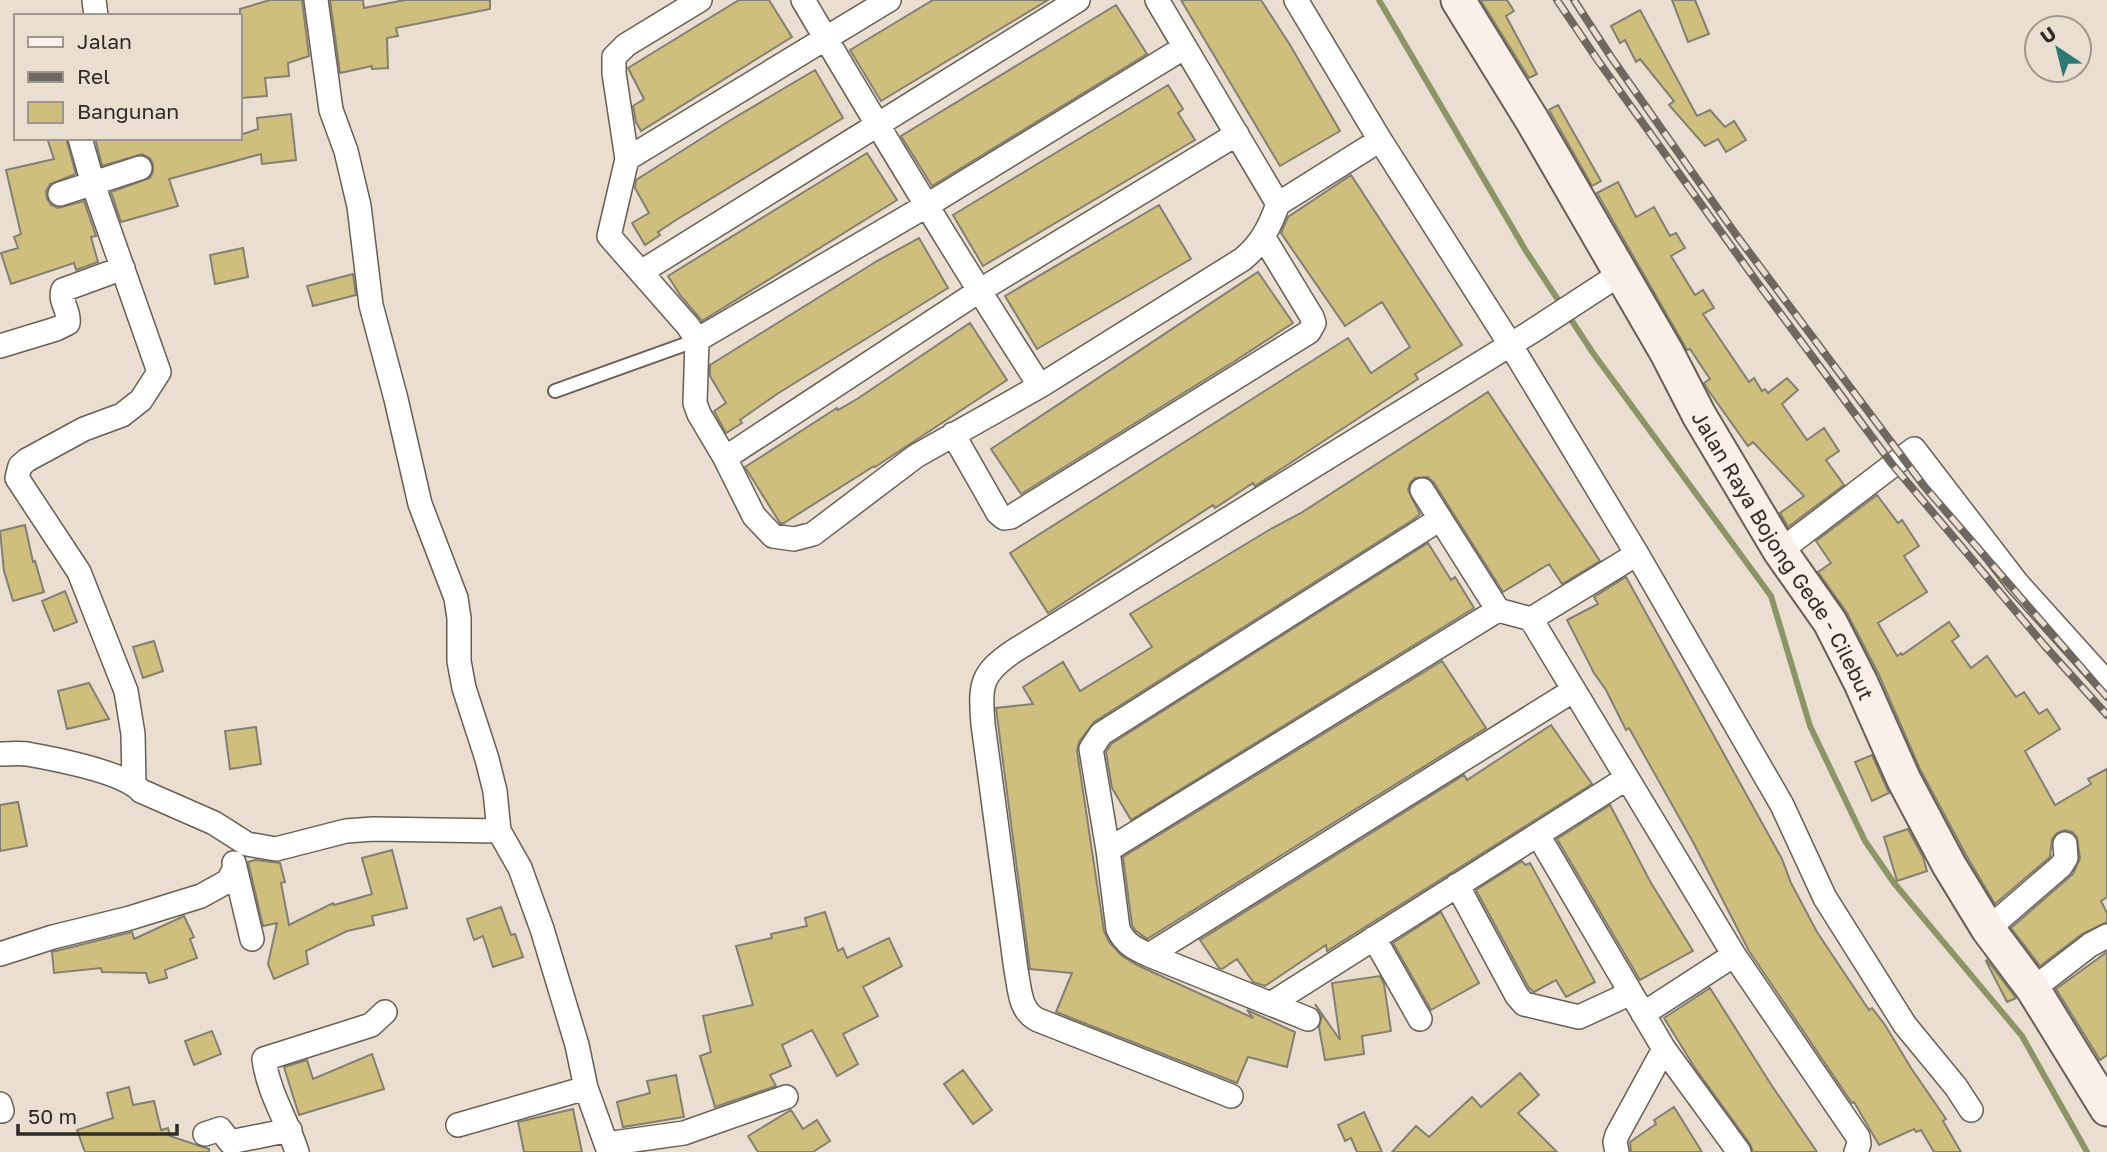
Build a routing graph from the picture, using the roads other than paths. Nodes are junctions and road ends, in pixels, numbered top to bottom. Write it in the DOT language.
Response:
graph roads {
  1 [pos="316,0"];
  2 [pos="803,0"];
  3 [pos="889,0"];
  4 [pos="1078,0"];
  5 [pos="1157,0"];
  6 [pos="1296,0"];
  7 [pos="1458,0"];
  8 [pos="691,3"];
  9 [pos="826,39"];
  10 [pos="1185,47"];
  11 [pos="880,124"];
  12 [pos="1237,134"];
  13 [pos="81,140"];
  14 [pos="1380,140"];
  15 [pos="626,159"];
  16 [pos="140,169"];
  17 [pos="93,184"];
  18 [pos="60,194"];
  19 [pos="1278,204"];
  20 [pos="926,206"];
  21 [pos="1264,238"];
  22 [pos="123,268"];
  23 [pos="641,272"];
  24 [pos="1620,274"];
  25 [pos="979,291"];
  26 [pos="697,340"];
  27 [pos="1510,344"];
  28 [pos="0,346"];
  29 [pos="1040,386"];
  30 [pos="555,391"];
  31 [pos="953,434"];
  32 [pos="725,458"];
  33 [pos="1422,490"];
  34 [pos="1440,519"];
  35 [pos="1780,551"];
  36 [pos="1637,554"];
  37 [pos="1498,610"];
  38 [pos="1531,619"];
  39 [pos="2107,683"];
  40 [pos="1574,690"];
  41 [pos="0,754"];
  42 [pos="1627,778"];
  43 [pos="134,784"];
  44 [pos="499,831"];
  45 [pos="231,835"];
  46 [pos="1538,835"];
  47 [pos="2064,844"];
  48 [pos="1108,850"];
  49 [pos="235,868"];
  50 [pos="1457,885"];
  51 [pos="1988,929"];
  52 [pos="2107,936"];
  53 [pos="1374,938"];
  54 [pos="252,939"];
  55 [pos="0,954"];
  56 [pos="1149,955"];
  57 [pos="1734,955"];
  58 [pos="2033,989"];
  59 [pos="1631,993"];
  60 [pos="1272,1003"];
  61 [pos="385,1012"];
  62 [pos="1643,1013"];
  63 [pos="1308,1019"];
  64 [pos="1420,1019"];
  65 [pos="1664,1049"];
  66 [pos="586,1088"];
  67 [pos="786,1097"];
  68 [pos="1231,1097"];
  69 [pos="2107,1109"];
  70 [pos="1971,1110"];
  71 [pos="458,1125"];
  72 [pos="205,1133"];
  73 [pos="293,1141"];
  74 [pos="608,1148"];
  75 [pos="1617,1152"];
  76 [pos="1739,1152"];
  77 [pos="1856,1152"];
  1 -- 44 [label="street"];
  2 -- 9 [label="street"];
  3 -- 9 [label="street"];
  4 -- 11 [label="street"];
  5 -- 10 [label="street"];
  6 -- 14 [label="street"];
  7 -- 24 [label="main road, Jalan Raya Bojong Gede - Cilebut"];
  8 -- 15 [label="street"];
  9 -- 11 [label="street"];
  9 -- 15 [label="street"];
  10 -- 12 [label="street"];
  10 -- 20 [label="street"];
  11 -- 20 [label="street"];
  11 -- 23 [label="street"];
  12 -- 19 [label="street"];
  12 -- 25 [label="street"];
  13 -- 17 [label="street"];
  14 -- 19 [label="street"];
  14 -- 27 [label="street"];
  15 -- 23 [label="street"];
  16 -- 17 [label="street"];
  17 -- 18 [label="street"];
  17 -- 22 [label="street"];
  19 -- 21 [label="street"];
  20 -- 25 [label="street"];
  20 -- 26 [label="street"];
  21 -- 29 [label="street"];
  21 -- 31 [label="street"];
  22 -- 28 [label="street"];
  22 -- 43 [label="street"];
  23 -- 26 [label="street"];
  24 -- 27 [label="street"];
  24 -- 35 [label="main road, Jalan Raya Bojong Gede - Cilebut"];
  25 -- 29 [label="street"];
  25 -- 32 [label="street"];
  26 -- 30 [label="lane"];
  26 -- 32 [label="street"];
  27 -- 36 [label="street"];
  27 -- 68 [label="street"];
  29 -- 31 [label="street"];
  31 -- 32 [label="street"];
  33 -- 34 [label="street"];
  34 -- 37 [label="street"];
  34 -- 48 [label="street"];
  35 -- 39 [label="street"];
  35 -- 51 [label="main road, Jalan Raya Bojong Gede - Cilebut"];
  36 -- 38 [label="street"];
  36 -- 70 [label="street"];
  37 -- 38 [label="street"];
  37 -- 48 [label="street"];
  38 -- 40 [label="street"];
  40 -- 42 [label="street"];
  40 -- 56 [label="street"];
  41 -- 43 [label="street"];
  42 -- 46 [label="street"];
  42 -- 57 [label="street"];
  43 -- 45 [label="street"];
  44 -- 45 [label="street"];
  44 -- 66 [label="street"];
  45 -- 49 [label="street"];
  46 -- 50 [label="street"];
  46 -- 59 [label="street"];
  47 -- 51 [label="street"];
  48 -- 56 [label="street"];
  49 -- 54 [label="street"];
  49 -- 55 [label="street"];
  50 -- 53 [label="street"];
  50 -- 59 [label="street"];
  51 -- 58 [label="main road, Jalan Raya Bojong Gede - Cilebut"];
  52 -- 58 [label="street"];
  53 -- 60 [label="street"];
  53 -- 64 [label="street"];
  56 -- 60 [label="street"];
  57 -- 62 [label="street"];
  57 -- 77 [label="street"];
  58 -- 69 [label="main road, Jalan Raya Bojong Gede - Cilebut"];
  59 -- 62 [label="street"];
  60 -- 63 [label="street"];
  61 -- 73 [label="street"];
  62 -- 65 [label="street"];
  65 -- 75 [label="street"];
  65 -- 76 [label="street"];
  66 -- 71 [label="street"];
  66 -- 74 [label="street"];
  67 -- 74 [label="street"];
  72 -- 73 [label="street"];
}
